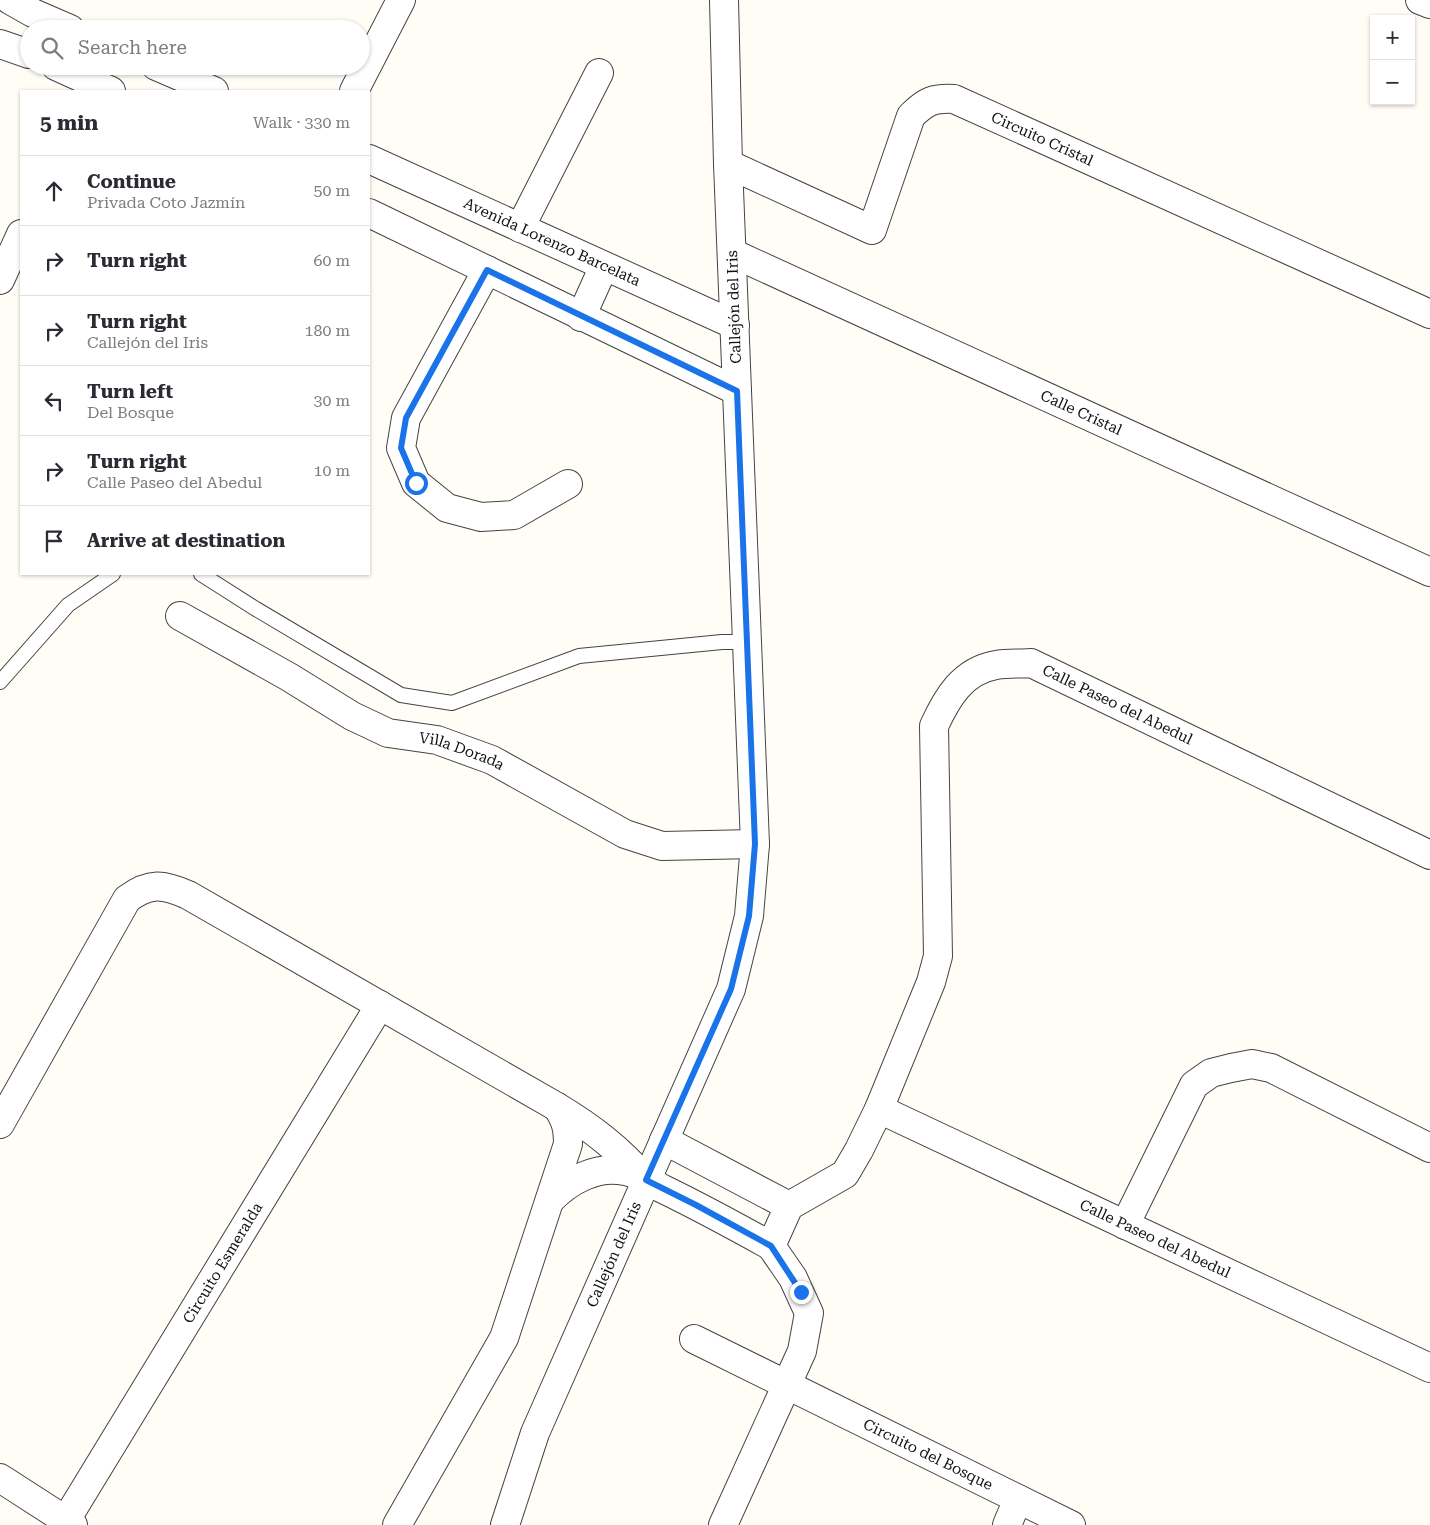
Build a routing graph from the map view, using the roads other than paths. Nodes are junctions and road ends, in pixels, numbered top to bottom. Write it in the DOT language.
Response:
graph roads {
  1 [pos="401,0"];
  2 [pos="724,0"];
  3 [pos="1420,0"];
  4 [pos="1430,4"];
  5 [pos="370,60"];
  6 [pos="599,73"];
  7 [pos="72,75"];
  8 [pos="177,75"];
  9 [pos="362,75"];
  10 [pos="96,88"];
  11 [pos="212,90"];
  12 [pos="355,90"];
  13 [pos="370,160"];
  14 [pos="728,164"];
  15 [pos="370,213"];
  16 [pos="520,228"];
  17 [pos="20,236"];
  18 [pos="732,253"];
  19 [pos="604,266"];
  20 [pos="487,270"];
  21 [pos="0,280"];
  22 [pos="1430,314"];
  23 [pos="582,317"];
  24 [pos="735,325"];
  25 [pos="737,391"];
  26 [pos="568,484"];
  27 [pos="1430,572"];
  28 [pos="112,575"];
  29 [pos="203,575"];
  30 [pos="180,616"];
  31 [pos="747,642"];
  32 [pos="0,682"];
  33 [pos="755,844"];
  34 [pos="1430,855"];
  35 [pos="380,1005"];
  36 [pos="558,1107"];
  37 [pos="879,1109"];
  38 [pos="0,1124"];
  39 [pos="664,1140"];
  40 [pos="1430,1148"];
  41 [pos="646,1180"];
  42 [pos="550,1200"];
  43 [pos="789,1206"];
  44 [pos="1125,1225"];
  45 [pos="771,1246"];
  46 [pos="694,1339"];
  47 [pos="1430,1368"];
  48 [pos="787,1384"];
  49 [pos="0,1478"];
  50 [pos="1018,1499"];
  51 [pos="69,1522"];
  52 [pos="397,1525"];
  53 [pos="505,1525"];
  54 [pos="723,1525"];
  55 [pos="1007,1525"];
  56 [pos="1071,1525"];
  1 -- 5 [label="street"];
  2 -- 14 [label="street, Callejón del Iris"];
  3 -- 4 [label="street"];
  6 -- 16 [label="street"];
  7 -- 10 [label="street"];
  8 -- 11 [label="street"];
  9 -- 12 [label="street"];
  13 -- 16 [label="street, Avenida Lorenzo Barcelata"];
  14 -- 18 [label="street, Callejón del Iris"];
  14 -- 22 [label="street, Circuito Cristal"];
  15 -- 20 [label="street"];
  16 -- 19 [label="street, Avenida Lorenzo Barcelata"];
  17 -- 21 [label="street"];
  18 -- 24 [label="street, Callejón del Iris"];
  18 -- 27 [label="street, Calle Cristal"];
  19 -- 23 [label="street"];
  19 -- 24 [label="street, Avenida Lorenzo Barcelata"];
  20 -- 23 [label="street"];
  20 -- 26 [label="street"];
  23 -- 25 [label="street"];
  24 -- 25 [label="street, Callejón del Iris"];
  25 -- 31 [label="street, Callejón del Iris"];
  28 -- 32 [label="lane"];
  29 -- 31 [label="lane"];
  30 -- 33 [label="street, Villa Dorada"];
  31 -- 33 [label="street, Callejón del Iris"];
  33 -- 39 [label="street, Callejón del Iris"];
  34 -- 37 [label="street, Calle Paseo del Abedul"];
  35 -- 36 [label="street"];
  35 -- 38 [label="street"];
  35 -- 51 [label="street, Circuito Esmeralda"];
  36 -- 41 [label="street"];
  36 -- 42 [label="street"];
  37 -- 43 [label="street, Calle Paseo del Abedul"];
  37 -- 44 [label="street, Calle Paseo del Abedul"];
  39 -- 41 [label="street, Callejón del Iris"];
  39 -- 43 [label="street"];
  40 -- 44 [label="street"];
  41 -- 42 [label="street"];
  41 -- 45 [label="street"];
  41 -- 53 [label="street, Callejón del Iris"];
  42 -- 52 [label="street"];
  43 -- 45 [label="street"];
  44 -- 47 [label="street, Calle Paseo del Abedul"];
  45 -- 48 [label="street"];
  46 -- 48 [label="street, Circuito del Bosque"];
  48 -- 50 [label="street, Circuito del Bosque"];
  48 -- 54 [label="street"];
  49 -- 51 [label="street, Circuito Esmeralda"];
  50 -- 55 [label="street"];
  50 -- 56 [label="street, Circuito del Bosque"];
}
